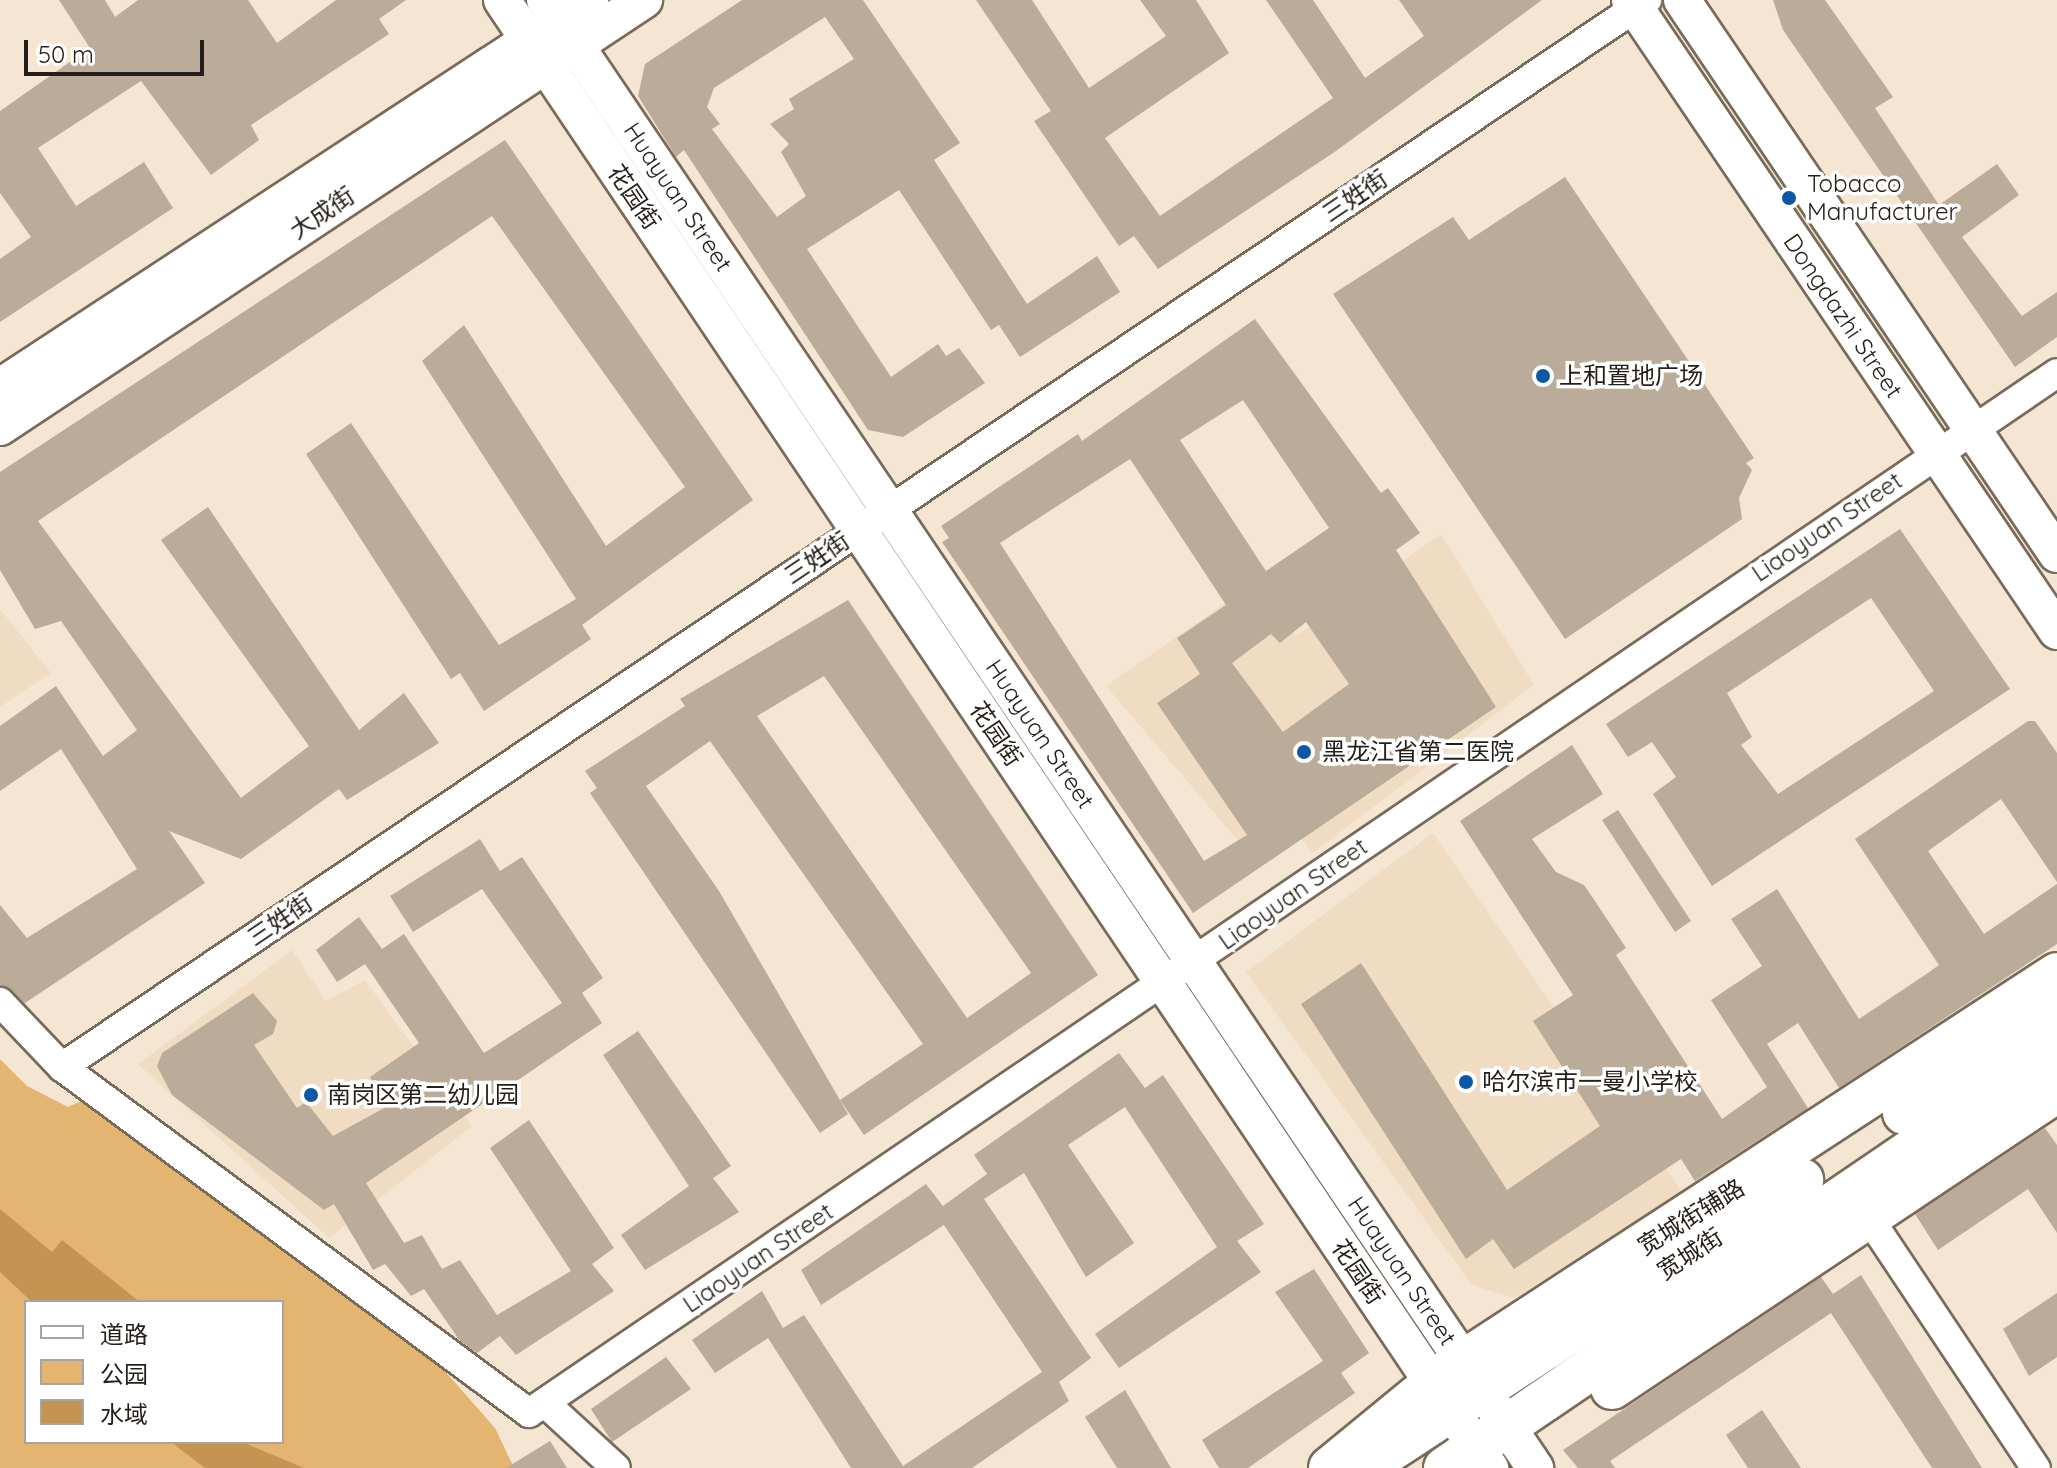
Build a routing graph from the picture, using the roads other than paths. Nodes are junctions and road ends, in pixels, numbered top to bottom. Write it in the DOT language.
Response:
graph roads {
  1 [pos="502,0"];
  2 [pos="590,0"];
  3 [pos="644,0"];
  4 [pos="1682,0"];
  5 [pos="1637,3"];
  6 [pos="560,22"];
  7 [pos="537,53"];
  8 [pos="2057,373"];
  9 [pos="0,387"];
  10 [pos="0,427"];
  11 [pos="1971,429"];
  12 [pos="1936,453"];
  13 [pos="888,509"];
  14 [pos="858,530"];
  15 [pos="2057,554"];
  16 [pos="2057,631"];
  17 [pos="1194,962"];
  18 [pos="2057,974"];
  19 [pos="1164,983"];
  20 [pos="0,1002"];
  21 [pos="2057,1012"];
  22 [pos="2057,1051"];
  23 [pos="62,1067"];
  24 [pos="2053,1103"];
  25 [pos="1869,1218"];
  26 [pos="1458,1387"];
  27 [pos="537,1408"];
  28 [pos="1495,1456"];
  29 [pos="616,1468"];
  30 [pos="1330,1468"];
  31 [pos="1363,1468"];
  32 [pos="2036,1468"];
  1 -- 7 [label="main road, 花园街"];
  2 -- 6 [label="main road, 大成街"];
  3 -- 6 [label="main road, 大成街"];
  4 -- 11 [label="main road, Dongdazhi Street"];
  5 -- 12 [label="main road, Dongdazhi Street"];
  5 -- 13 [label="street, 三姓街"];
  6 -- 7 [label="main road, 大成街"];
  6 -- 13 [label="main road, Huayuan Street"];
  7 -- 9 [label="main road, 大成街"];
  7 -- 10 [label="main road, 大成街"];
  7 -- 14 [label="main road, 花园街"];
  8 -- 11 [label="street, Liaoyuan Street"];
  11 -- 12 [label="street, Liaoyuan Street"];
  11 -- 15 [label="main road, Dongdazhi Street"];
  12 -- 16 [label="main road, Dongdazhi Street"];
  12 -- 17 [label="street, Liaoyuan Street"];
  13 -- 14 [label="street, 三姓街"];
  13 -- 17 [label="main road, Huayuan Street"];
  14 -- 19 [label="main road, 花园街"];
  14 -- 23 [label="street, 三姓街"];
  17 -- 19 [label="street, Liaoyuan Street"];
  17 -- 26 [label="main road, Huayuan Street"];
  18 -- 26 [label="highway, 宽城街辅路"];
  19 -- 26 [label="main road, 花园街"];
  19 -- 27 [label="street, Liaoyuan Street"];
  20 -- 23 [label="street"];
  21 -- 26 [label="highway, 宽城街"];
  22 -- 28 [label="highway, 宽城街"];
  23 -- 27 [label="street"];
  24 -- 25 [label="highway"];
  25 -- 28 [label="highway"];
  25 -- 32 [label="street"];
  26 -- 28 [label="main road, 花园街"];
  26 -- 30 [label="highway, 宽城街辅路"];
  26 -- 31 [label="highway, 宽城街"];
  27 -- 29 [label="street"];
}
